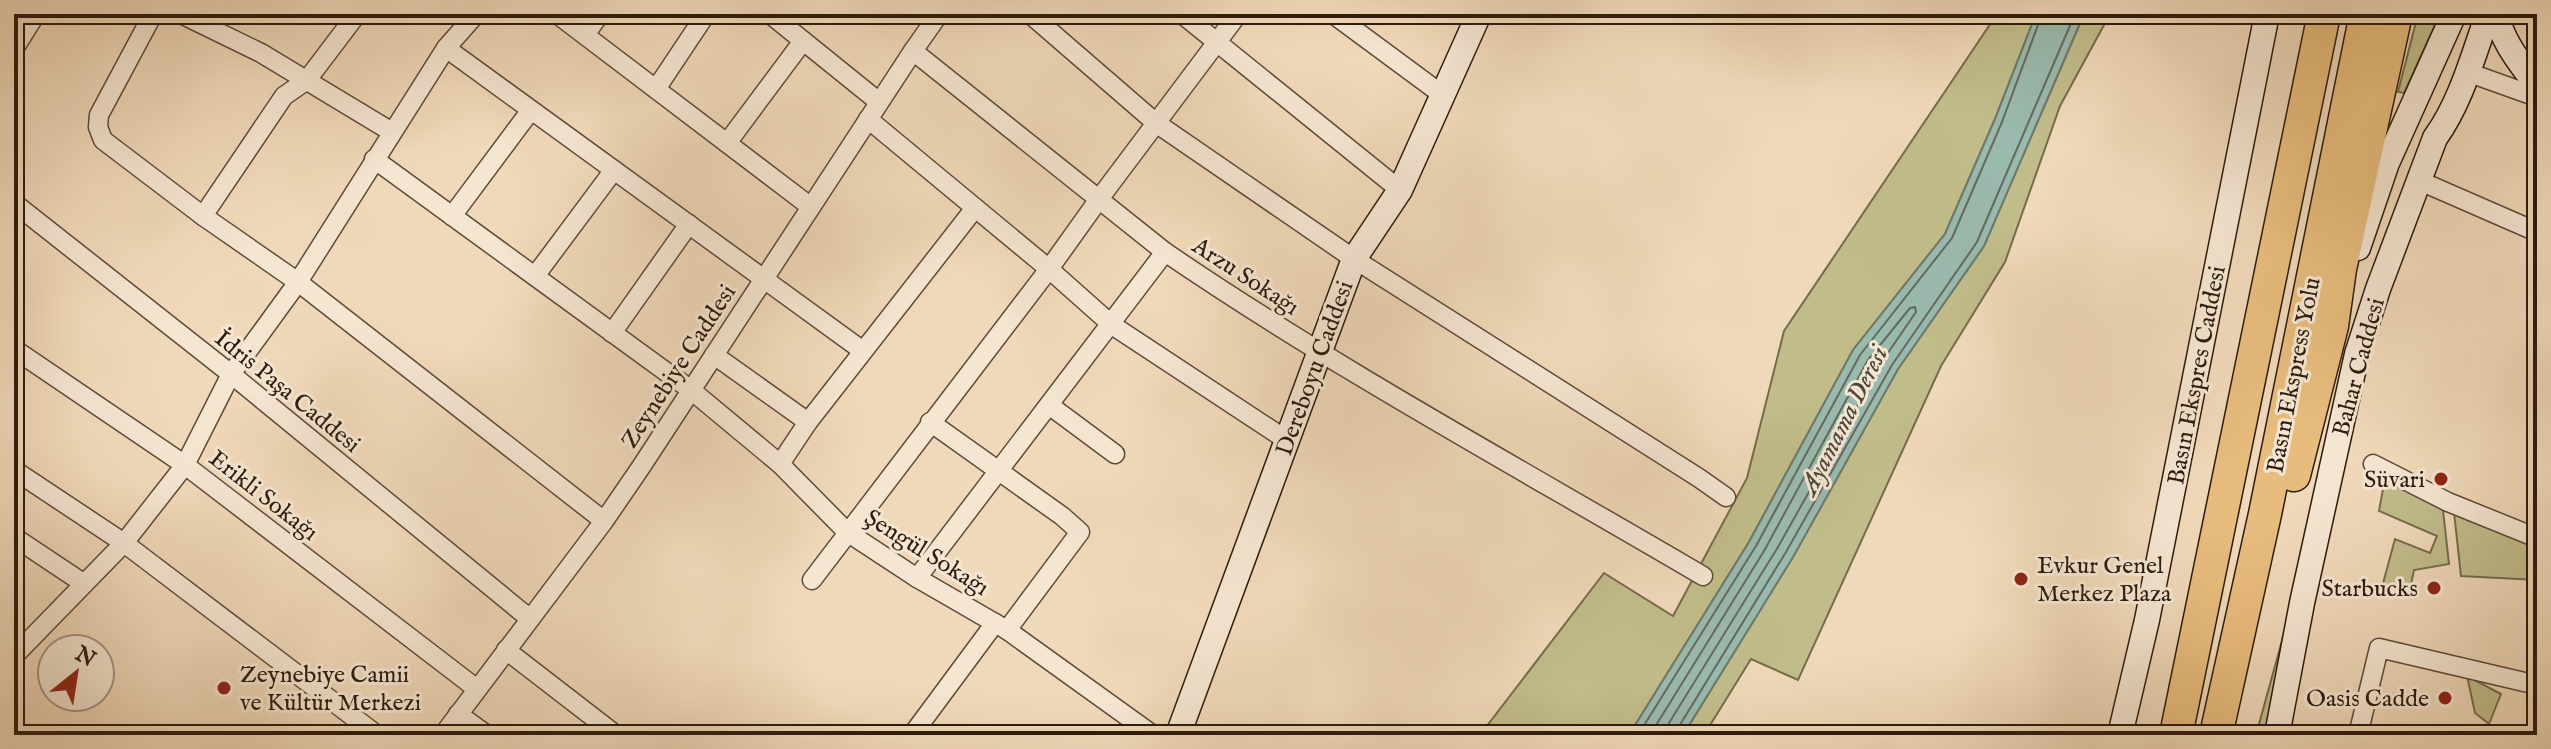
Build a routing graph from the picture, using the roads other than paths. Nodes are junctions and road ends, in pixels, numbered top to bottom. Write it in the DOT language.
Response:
graph roads {
  1 [pos="36,14"];
  2 [pos="153,14"];
  3 [pos="181,14"];
  4 [pos="357,14"];
  5 [pos="557,14"];
  6 [pos="600,14"];
  7 [pos="706,14"];
  8 [pos="770,14"];
  9 [pos="939,14"];
  10 [pos="1030,14"];
  11 [pos="1182,14"];
  12 [pos="1238,14"];
  13 [pos="1333,14"];
  14 [pos="1479,14"];
  15 [pos="2267,14"];
  16 [pos="2324,14"];
  17 [pos="2366,14"];
  18 [pos="2396,14"];
  19 [pos="2454,14"];
  20 [pos="2488,14"];
  21 [pos="2497,14"];
  22 [pos="472,15"];
  23 [pos="585,35"];
  24 [pos="803,41"];
  25 [pos="1217,43"];
  26 [pos="446,48"];
  27 [pos="14,49"];
  28 [pos="913,51"];
  29 [pos="2467,72"];
  30 [pos="307,80"];
  31 [pos="2537,86"];
  32 [pos="656,89"];
  33 [pos="1444,96"];
  34 [pos="2537,97"];
  35 [pos="879,102"];
  36 [pos="531,110"];
  37 [pos="868,119"];
  38 [pos="1156,123"];
  39 [pos="392,132"];
  40 [pos="727,143"];
  41 [pos="374,159"];
  42 [pos="614,170"];
  43 [pos="2420,181"];
  44 [pos="1400,190"];
  45 [pos="1099,199"];
  46 [pos="14,203"];
  47 [pos="811,207"];
  48 [pos="975,208"];
  49 [pos="203,216"];
  50 [pos="452,216"];
  51 [pos="689,224"];
  52 [pos="2537,232"];
  53 [pos="1165,252"];
  54 [pos="1354,259"];
  55 [pos="1049,269"];
  56 [pos="535,276"];
  57 [pos="764,278"];
  58 [pos="298,282"];
  59 [pos="1112,325"];
  60 [pos="2332,326"];
  61 [pos="612,333"];
  62 [pos="14,349"];
  63 [pos="863,351"];
  64 [pos="1320,352"];
  65 [pos="714,355"];
  66 [pos="231,374"];
  67 [pos="691,390"];
  68 [pos="1049,405"];
  69 [pos="808,422"];
  70 [pos="930,422"];
  71 [pos="1288,441"];
  72 [pos="1115,454"];
  73 [pos="780,464"];
  74 [pos="2373,464"];
  75 [pos="185,465"];
  76 [pos="14,470"];
  77 [pos="999,471"];
  78 [pos="1726,497"];
  79 [pos="604,521"];
  80 [pos="847,532"];
  81 [pos="14,537"];
  82 [pos="2537,538"];
  83 [pos="124,543"];
  84 [pos="1703,576"];
  85 [pos="917,578"];
  86 [pos="812,580"];
  87 [pos="83,583"];
  88 [pos="529,618"];
  89 [pos="1001,627"];
  90 [pos="16,648"];
  91 [pos="506,650"];
  92 [pos="2537,685"];
  93 [pos="477,689"];
  94 [pos="458,714"];
  95 [pos="2217,729"];
  96 [pos="377,735"];
  97 [pos="443,735"];
  98 [pos="487,735"];
  99 [pos="616,735"];
  100 [pos="912,735"];
  101 [pos="1153,735"];
  102 [pos="1178,735"];
  103 [pos="2120,735"];
  104 [pos="2176,735"];
  105 [pos="2277,735"];
  106 [pos="2358,735"];
  1 -- 27 [label="street"];
  2 -- 49 [label="street"];
  3 -- 30 [label="street"];
  4 -- 30 [label="street"];
  5 -- 23 [label="street"];
  6 -- 23 [label="street"];
  7 -- 32 [label="street"];
  8 -- 24 [label="street"];
  9 -- 28 [label="street, Zeynebiye Caddesi"];
  10 -- 38 [label="street"];
  11 -- 25 [label="street"];
  12 -- 25 [label="street"];
  13 -- 33 [label="street"];
  14 -- 33 [label="main road, Dereboyu Caddesi"];
  15 -- 103 [label="main road, Basın Ekspres Caddesi"];
  16 -- 104 [label="highway, Basın Ekspress Yolu"];
  17 -- 95 [label="highway, Basın Ekspress Yolu"];
  18 -- 60 [label="highway"];
  19 -- 60 [label="main road"];
  20 -- 29 [label="main road, Bahar Caddesi"];
  21 -- 31 [label="main road"];
  22 -- 26 [label="street"];
  23 -- 32 [label="street"];
  24 -- 35 [label="street"];
  24 -- 40 [label="street"];
  25 -- 38 [label="street"];
  25 -- 44 [label="street"];
  26 -- 36 [label="street"];
  26 -- 39 [label="street"];
  28 -- 35 [label="street, Zeynebiye Caddesi"];
  28 -- 45 [label="street, Arzu Sokağı"];
  29 -- 34 [label="street"];
  29 -- 43 [label="main road, Bahar Caddesi"];
  30 -- 39 [label="street"];
  30 -- 49 [label="street"];
  32 -- 40 [label="street"];
  33 -- 44 [label="main road, Dereboyu Caddesi"];
  35 -- 37 [label="street, Zeynebiye Caddesi"];
  36 -- 42 [label="street"];
  36 -- 50 [label="street"];
  37 -- 47 [label="street, Zeynebiye Caddesi"];
  37 -- 48 [label="street"];
  38 -- 45 [label="street"];
  38 -- 54 [label="street"];
  39 -- 41 [label="street"];
  40 -- 47 [label="street"];
  41 -- 50 [label="street, Şengül Sokağı"];
  41 -- 58 [label="street"];
  42 -- 51 [label="street"];
  42 -- 56 [label="street"];
  43 -- 52 [label="street"];
  43 -- 105 [label="main road, Bahar Caddesi"];
  44 -- 54 [label="main road, Dereboyu Caddesi"];
  45 -- 53 [label="street, Arzu Sokağı"];
  45 -- 55 [label="street"];
  46 -- 66 [label="street, İdris Paşa Caddesi"];
  47 -- 57 [label="street, Zeynebiye Caddesi"];
  48 -- 55 [label="street"];
  48 -- 63 [label="street"];
  49 -- 58 [label="street"];
  50 -- 56 [label="street, Şengül Sokağı"];
  51 -- 57 [label="street"];
  51 -- 61 [label="street"];
  53 -- 59 [label="street"];
  53 -- 64 [label="street, Arzu Sokağı"];
  54 -- 64 [label="main road, Dereboyu Caddesi"];
  54 -- 78 [label="street"];
  55 -- 59 [label="street"];
  55 -- 70 [label="street"];
  56 -- 61 [label="street, Şengül Sokağı"];
  57 -- 63 [label="street"];
  57 -- 65 [label="street, Zeynebiye Caddesi"];
  58 -- 66 [label="street"];
  58 -- 79 [label="street"];
  59 -- 68 [label="street"];
  59 -- 71 [label="street"];
  60 -- 95 [label="highway"];
  61 -- 67 [label="street, Şengül Sokağı"];
  62 -- 75 [label="street, Erikli Sokağı"];
  63 -- 69 [label="street"];
  64 -- 71 [label="main road, Dereboyu Caddesi"];
  64 -- 84 [label="street, Arzu Sokağı"];
  65 -- 67 [label="street, Zeynebiye Caddesi"];
  65 -- 69 [label="street"];
  66 -- 75 [label="street"];
  66 -- 88 [label="street, İdris Paşa Caddesi"];
  67 -- 73 [label="street, Şengül Sokağı"];
  67 -- 79 [label="street, Zeynebiye Caddesi"];
  68 -- 72 [label="street"];
  68 -- 77 [label="street"];
  69 -- 73 [label="street"];
  70 -- 77 [label="street"];
  70 -- 80 [label="street"];
  71 -- 102 [label="main road, Dereboyu Caddesi"];
  73 -- 80 [label="street, Şengül Sokağı"];
  74 -- 82 [label="street"];
  75 -- 83 [label="street"];
  75 -- 93 [label="street, Erikli Sokağı"];
  76 -- 83 [label="street"];
  77 -- 85 [label="street"];
  77 -- 89 [label="street"];
  79 -- 88 [label="street, Zeynebiye Caddesi"];
  80 -- 85 [label="street, Şengül Sokağı"];
  80 -- 86 [label="street"];
  81 -- 87 [label="street"];
  83 -- 87 [label="street"];
  83 -- 96 [label="street"];
  85 -- 89 [label="street, Şengül Sokağı"];
  87 -- 90 [label="street"];
  88 -- 91 [label="street, Zeynebiye Caddesi"];
  89 -- 100 [label="street"];
  89 -- 101 [label="street, Şengül Sokağı"];
  91 -- 93 [label="street, Zeynebiye Caddesi"];
  91 -- 99 [label="street"];
  92 -- 106 [label="street"];
  93 -- 94 [label="street, Zeynebiye Caddesi"];
  94 -- 97 [label="street, Zeynebiye Caddesi"];
  94 -- 98 [label="street"];
}
